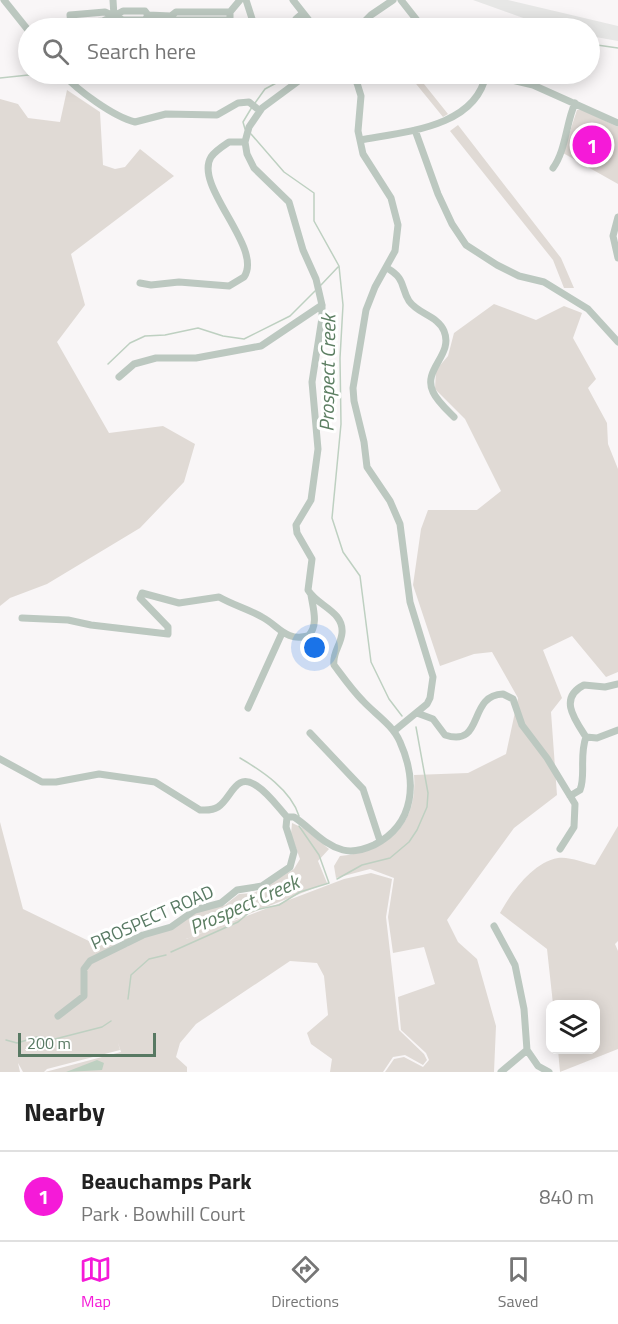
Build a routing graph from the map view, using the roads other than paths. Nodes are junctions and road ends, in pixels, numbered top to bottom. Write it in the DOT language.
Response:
graph roads {
  1 [pos="4,0"];
  2 [pos="112,0"];
  3 [pos="240,0"];
  4 [pos="246,0"];
  5 [pos="293,0"];
  6 [pos="393,0"];
  7 [pos="401,0"];
  8 [pos="303,13"];
  9 [pos="114,16"];
  10 [pos="18,18"];
  11 [pos="70,18"];
  12 [pos="110,18"];
  13 [pos="173,18"];
  14 [pos="230,18"];
  15 [pos="252,18"];
  16 [pos="297,18"];
  17 [pos="307,18"];
  18 [pos="368,18"];
  19 [pos="415,18"];
  20 [pos="72,84"];
  21 [pos="292,84"];
  22 [pos="357,84"];
  23 [pos="481,84"];
  24 [pos="529,84"];
  25 [pos="575,103"];
  26 [pos="256,107"];
  27 [pos="618,123"];
  28 [pos="415,130"];
  29 [pos="246,139"];
  30 [pos="360,140"];
  31 [pos="553,168"];
  32 [pos="618,217"];
  33 [pos="618,258"];
  34 [pos="387,268"];
  35 [pos="140,283"];
  36 [pos="322,305"];
  37 [pos="618,342"];
  38 [pos="119,377"];
  39 [pos="454,417"];
  40 [pos="311,595"];
  41 [pos="22,618"];
  42 [pos="282,633"];
  43 [pos="618,684"];
  44 [pos="428,701"];
  45 [pos="248,708"];
  46 [pos="417,713"];
  47 [pos="433,719"];
  48 [pos="618,730"];
  49 [pos="394,731"];
  50 [pos="310,733"];
  51 [pos="586,737"];
  52 [pos="0,759"];
  53 [pos="570,796"];
  54 [pos="287,817"];
  55 [pos="381,842"];
  56 [pos="560,849"];
  57 [pos="494,926"];
  58 [pos="58,1016"];
  59 [pos="527,1050"];
  60 [pos="501,1072"];
  61 [pos="549,1072"];
  1 -- 10 [label="street"];
  2 -- 9 [label="street"];
  3 -- 14 [label="street"];
  4 -- 15 [label="street"];
  5 -- 8 [label="street"];
  6 -- 18 [label="street"];
  7 -- 19 [label="street"];
  8 -- 16 [label="street"];
  8 -- 17 [label="street"];
  9 -- 11 [label="street"];
  9 -- 12 [label="street"];
  9 -- 13 [label="street"];
  20 -- 26 [label="street"];
  21 -- 26 [label="street"];
  22 -- 30 [label="street"];
  23 -- 28 [label="street"];
  24 -- 25 [label="street"];
  25 -- 27 [label="street"];
  25 -- 31 [label="street"];
  26 -- 29 [label="street"];
  28 -- 30 [label="street"];
  28 -- 37 [label="street"];
  29 -- 35 [label="street"];
  29 -- 36 [label="street"];
  30 -- 34 [label="street"];
  32 -- 33 [label="street"];
  34 -- 39 [label="street"];
  34 -- 44 [label="street"];
  36 -- 38 [label="street"];
  36 -- 40 [label="street"];
  40 -- 42 [label="street"];
  40 -- 49 [label="street"];
  41 -- 42 [label="street"];
  42 -- 45 [label="street"];
  43 -- 51 [label="street"];
  44 -- 46 [label="street"];
  44 -- 47 [label="street"];
  46 -- 47 [label="street"];
  46 -- 49 [label="street"];
  47 -- 53 [label="street"];
  48 -- 51 [label="street"];
  49 -- 55 [label="street"];
  50 -- 55 [label="street"];
  51 -- 53 [label="street"];
  52 -- 54 [label="street"];
  53 -- 56 [label="street"];
  54 -- 55 [label="street"];
  54 -- 58 [label="street, PROSPECT ROAD"];
  57 -- 59 [label="street"];
  59 -- 60 [label="street"];
  59 -- 61 [label="street"];
}
